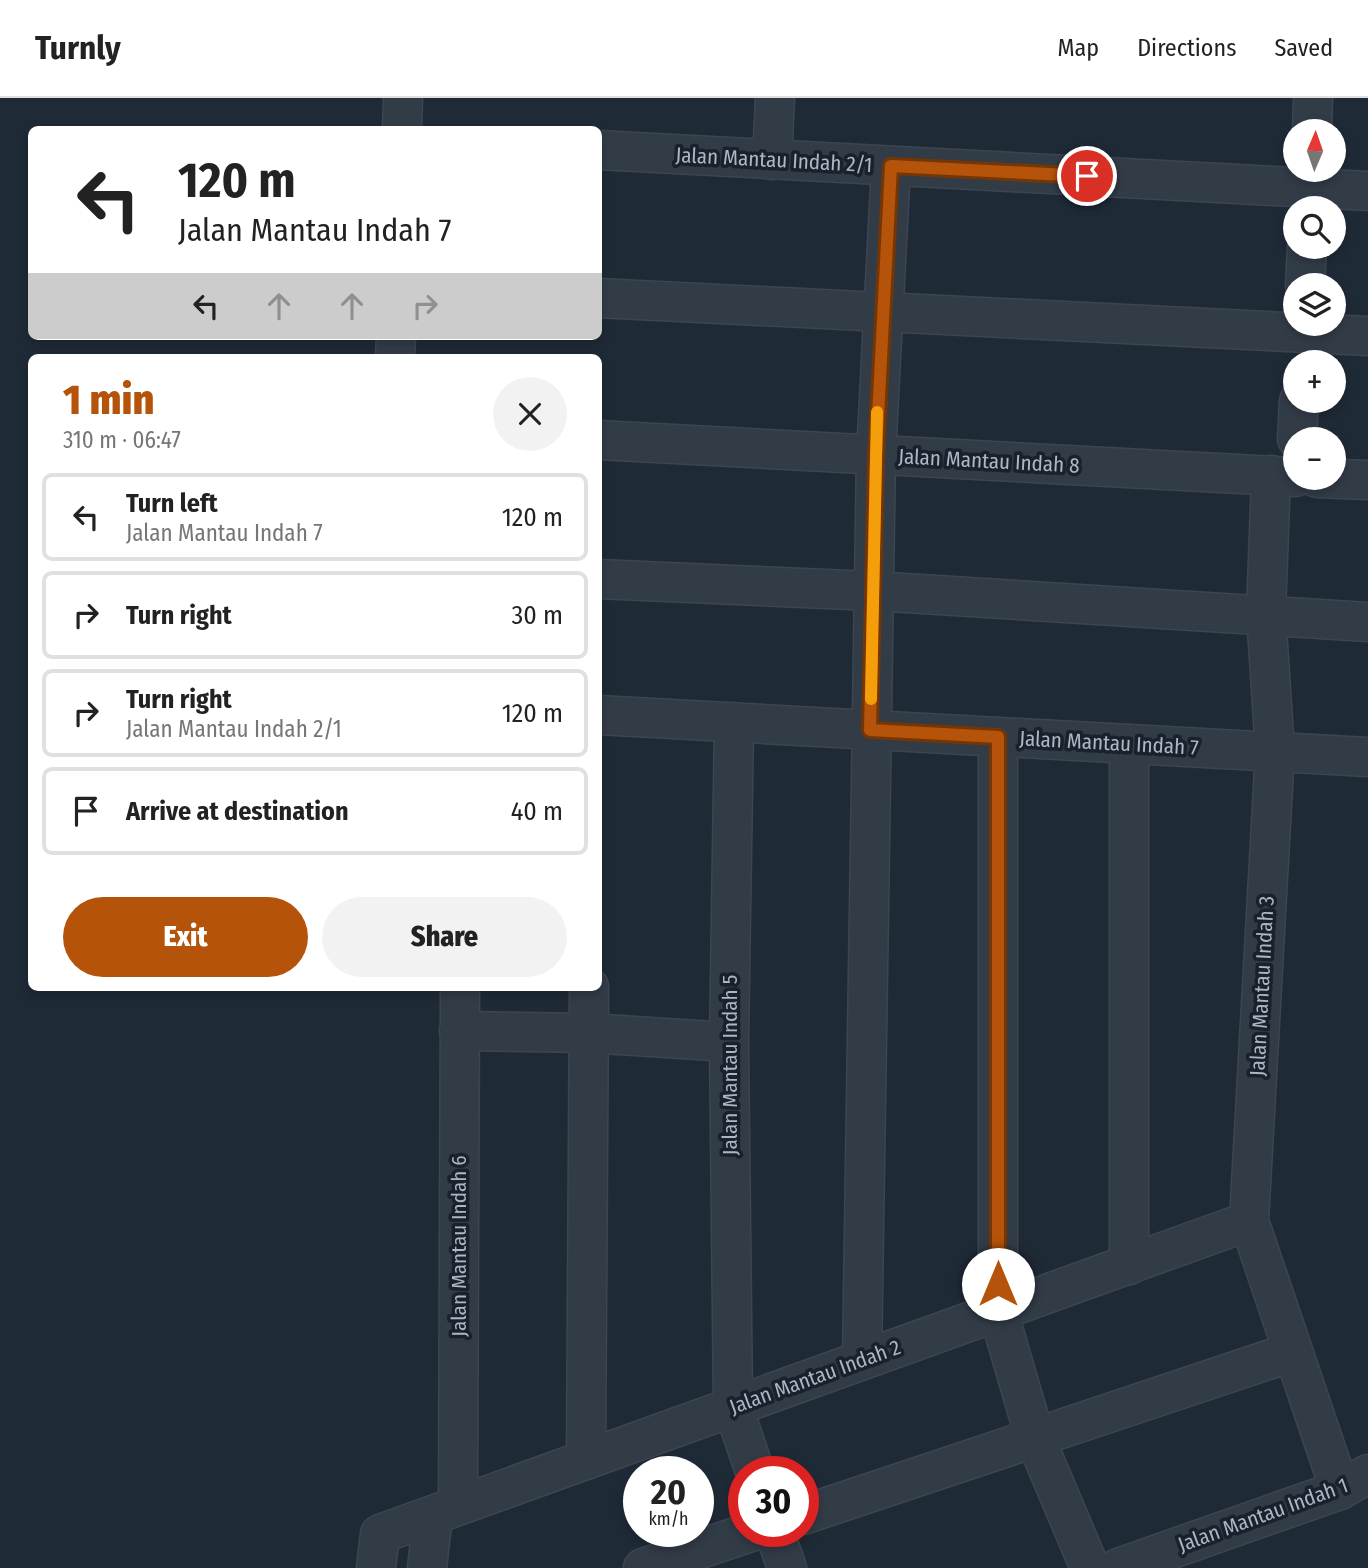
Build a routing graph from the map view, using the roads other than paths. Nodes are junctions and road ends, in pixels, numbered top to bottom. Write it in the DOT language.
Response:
graph roads {
  1 [pos="403,98"];
  2 [pos="775,98"];
  3 [pos="1313,98"];
  4 [pos="1312,119"];
  5 [pos="402,126"];
  6 [pos="602,150"];
  7 [pos="772,160"];
  8 [pos="891,166"];
  9 [pos="1310,189"];
  10 [pos="1368,191"];
  11 [pos="602,298"];
  12 [pos="882,312"];
  13 [pos="1368,336"];
  14 [pos="1302,340"];
  15 [pos="602,440"];
  16 [pos="876,455"];
  17 [pos="1283,474"];
  18 [pos="1346,479"];
  19 [pos="1368,480"];
  20 [pos="1286,490"];
  21 [pos="602,579"];
  22 [pos="873,591"];
  23 [pos="1266,614"];
  24 [pos="1368,622"];
  25 [pos="602,715"];
  26 [pos="734,722"];
  27 [pos="870,730"];
  28 [pos="998,737"];
  29 [pos="1129,744"];
  30 [pos="1275,751"];
  31 [pos="1368,757"];
  32 [pos="460,991"];
  33 [pos="589,991"];
  34 [pos="459,1031"];
  35 [pos="588,1033"];
  36 [pos="729,1042"];
  37 [pos="1249,1221"];
  38 [pos="1129,1265"];
  39 [pos="998,1311"];
  40 [pos="1292,1352"];
  41 [pos="862,1360"];
  42 [pos="733,1407"];
  43 [pos="1035,1438"];
  44 [pos="750,1456"];
  45 [pos="586,1460"];
  46 [pos="1354,1482"];
  47 [pos="446,1510"];
  48 [pos="819,1510"];
  49 [pos="728,1540"];
  50 [pos="780,1547"];
  51 [pos="378,1551"];
  52 [pos="427,1568"];
  53 [pos="643,1568"];
  54 [pos="788,1568"];
  55 [pos="1090,1568"];
  56 [pos="1118,1568"];
  1 -- 5 [label="street"];
  2 -- 7 [label="street"];
  3 -- 4 [label="street"];
  6 -- 7 [label="street, Jalan Mantau Indah 2/1"];
  7 -- 8 [label="street, Jalan Mantau Indah 2/1"];
  8 -- 9 [label="street, Jalan Mantau Indah 2/1"];
  8 -- 12 [label="street"];
  9 -- 10 [label="street, Jalan Mantau Indah 2/1"];
  11 -- 12 [label="street"];
  12 -- 14 [label="street"];
  12 -- 16 [label="street"];
  13 -- 14 [label="street"];
  15 -- 16 [label="street, Jalan Mantau Indah 8"];
  16 -- 17 [label="street, Jalan Mantau Indah 8"];
  16 -- 22 [label="street"];
  18 -- 19 [label="street"];
  20 -- 23 [label="street, Jalan Mantau Indah 3"];
  21 -- 22 [label="street"];
  22 -- 23 [label="street"];
  22 -- 27 [label="street"];
  23 -- 24 [label="street"];
  23 -- 30 [label="street, Jalan Mantau Indah 3"];
  25 -- 26 [label="street, Jalan Mantau Indah 7"];
  26 -- 27 [label="street, Jalan Mantau Indah 7"];
  26 -- 36 [label="street, Jalan Mantau Indah 5"];
  27 -- 28 [label="street, Jalan Mantau Indah 7"];
  27 -- 41 [label="street"];
  28 -- 29 [label="street, Jalan Mantau Indah 7"];
  28 -- 39 [label="street"];
  29 -- 30 [label="street, Jalan Mantau Indah 7"];
  29 -- 38 [label="street"];
  30 -- 31 [label="street, Jalan Mantau Indah 7"];
  30 -- 37 [label="street, Jalan Mantau Indah 3"];
  32 -- 34 [label="street, Jalan Mantau Indah 6"];
  33 -- 35 [label="street"];
  34 -- 35 [label="street"];
  34 -- 47 [label="street, Jalan Mantau Indah 6"];
  35 -- 36 [label="street"];
  35 -- 45 [label="street"];
  36 -- 42 [label="street, Jalan Mantau Indah 5"];
  37 -- 38 [label="street, Jalan Mantau Indah 2"];
  37 -- 40 [label="street"];
  38 -- 39 [label="street, Jalan Mantau Indah 2"];
  39 -- 41 [label="street, Jalan Mantau Indah 2"];
  39 -- 43 [label="street"];
  40 -- 43 [label="street"];
  40 -- 46 [label="street"];
  41 -- 42 [label="street, Jalan Mantau Indah 2"];
  42 -- 44 [label="street, Jalan Mantau Indah 5"];
  42 -- 45 [label="street, Jalan Mantau Indah 2"];
  43 -- 48 [label="street"];
  43 -- 55 [label="street"];
  45 -- 47 [label="street, Jalan Mantau Indah 2"];
  46 -- 56 [label="street, Jalan Mantau Indah 1"];
  47 -- 51 [label="street, Jalan Mantau Indah 2"];
  47 -- 52 [label="street, Jalan Mantau Indah 6"];
  49 -- 53 [label="street"];
  50 -- 54 [label="street"];
}
